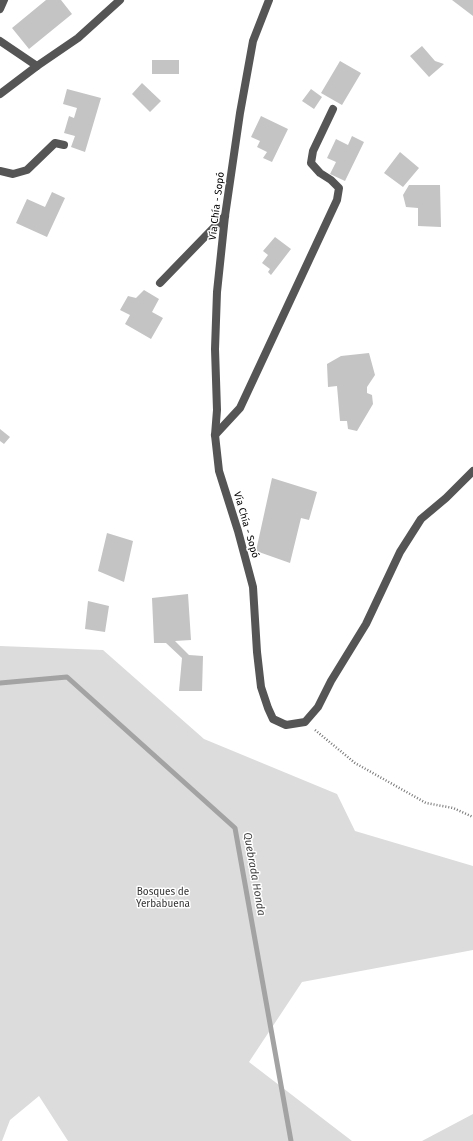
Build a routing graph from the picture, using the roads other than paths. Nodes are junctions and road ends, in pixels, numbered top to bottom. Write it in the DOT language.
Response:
graph roads {
  1 [pos="4,0"];
  2 [pos="120,0"];
  3 [pos="269,0"];
  4 [pos="0,9"];
  5 [pos="0,41"];
  6 [pos="37,66"];
  7 [pos="0,94"];
  8 [pos="333,110"];
  9 [pos="64,145"];
  10 [pos="0,171"];
  11 [pos="225,216"];
  12 [pos="160,284"];
  13 [pos="216,435"];
  14 [pos="473,471"];
  1 -- 4 [label="street"];
  2 -- 6 [label="street"];
  3 -- 11 [label="street, Vía Chía - Sopó"];
  5 -- 6 [label="street"];
  6 -- 7 [label="street"];
  8 -- 13 [label="street"];
  9 -- 10 [label="street"];
  11 -- 12 [label="street"];
  11 -- 13 [label="street, Vía Chía - Sopó"];
  13 -- 14 [label="street, Vía Chía - Sopó"];
}
